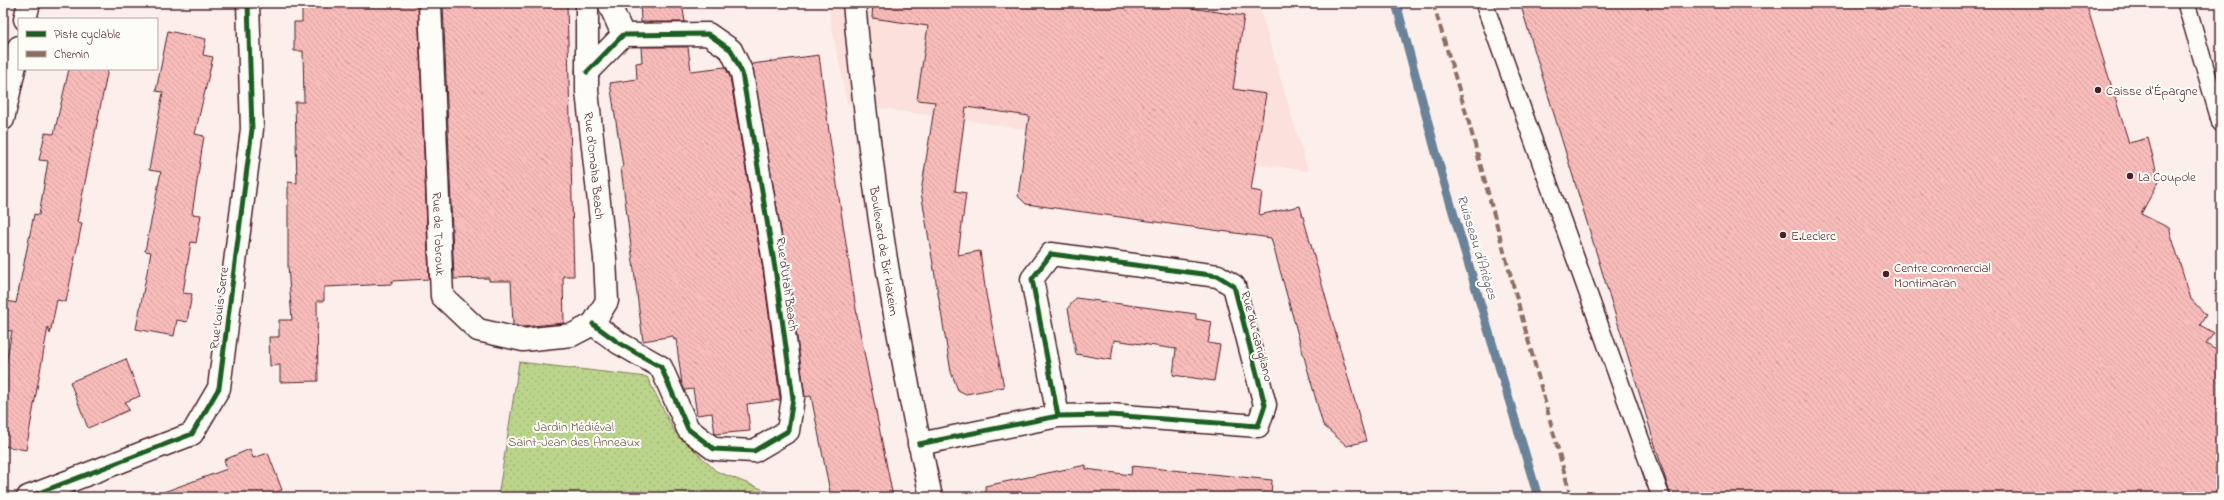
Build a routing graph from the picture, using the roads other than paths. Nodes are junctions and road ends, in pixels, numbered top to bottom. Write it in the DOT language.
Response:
graph roads {
  1 [pos="29,3"];
  2 [pos="248,3"];
  3 [pos="430,3"];
  4 [pos="587,3"];
  5 [pos="609,3"];
  6 [pos="854,3"];
  7 [pos="1484,3"];
  8 [pos="2186,3"];
  9 [pos="25,18"];
  10 [pos="623,35"];
  11 [pos="18,52"];
  12 [pos="587,72"];
  13 [pos="3,119"];
  14 [pos="2221,123"];
  15 [pos="593,324"];
  16 [pos="1058,416"];
  17 [pos="920,444"];
  18 [pos="28,497"];
  19 [pos="931,497"];
  20 [pos="1661,497"];
  1 -- 9 [label="street"];
  2 -- 18 [label="street, Rue Louis Serre"];
  3 -- 15 [label="street, Rue de Tobrouk"];
  4 -- 12 [label="street, Rue d'Omaha Beach"];
  5 -- 10 [label="street"];
  6 -- 17 [label="street, Boulevard de Bir Hakeim"];
  7 -- 20 [label="lane"];
  8 -- 14 [label="lane"];
  10 -- 12 [label="street"];
  10 -- 15 [label="street, Rue d'Utah Beach"];
  11 -- 13 [label="street"];
  12 -- 15 [label="street, Rue d'Omaha Beach"];
  16 -- 16 [label="street, Rue du Garigliano"];
  16 -- 17 [label="street, Rue du Garigliano"];
  17 -- 19 [label="street, Boulevard de Bir Hakeim"];
}
